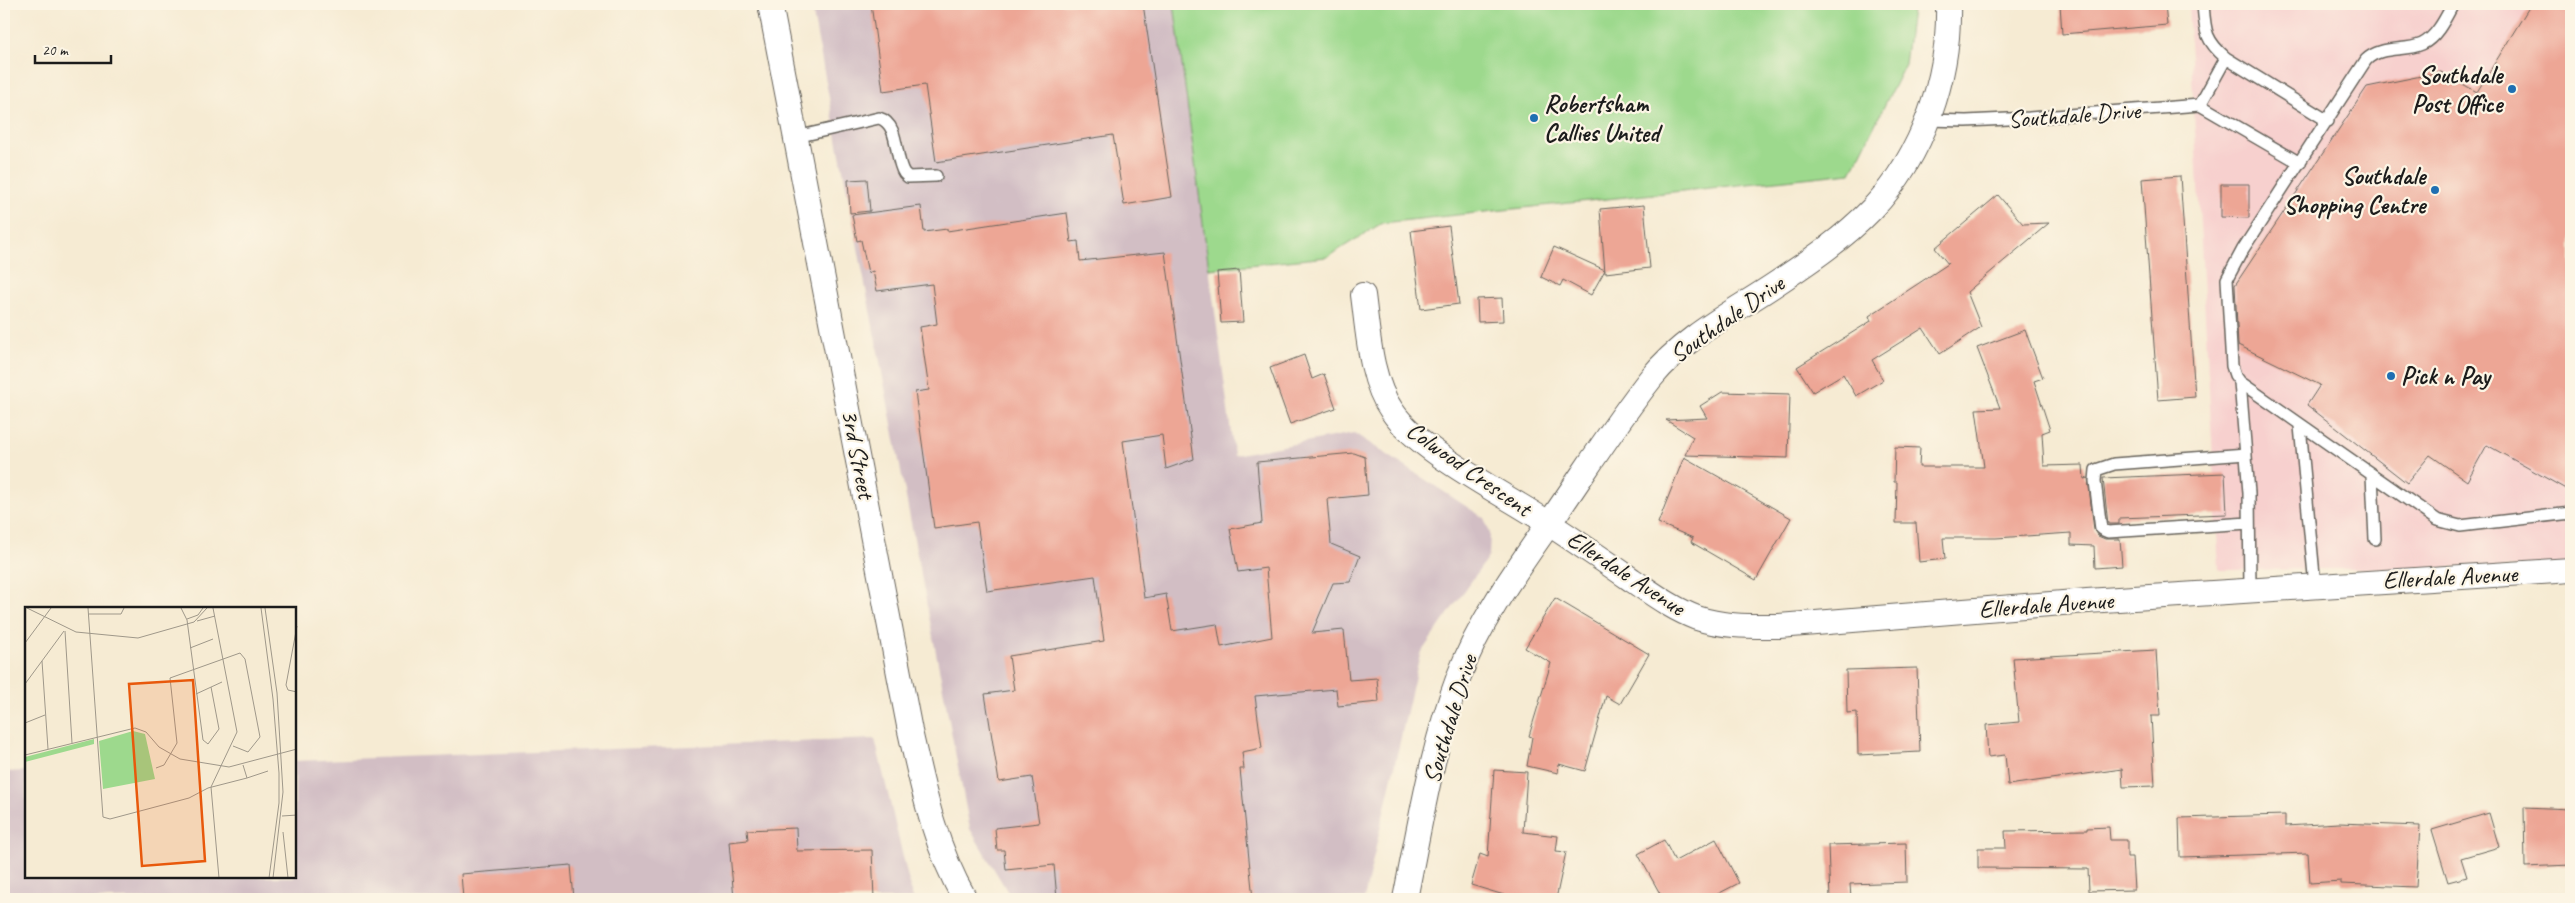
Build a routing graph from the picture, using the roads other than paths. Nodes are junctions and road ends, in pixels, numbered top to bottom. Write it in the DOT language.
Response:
graph roads {
  1 [pos="770,4"];
  2 [pos="1948,4"];
  3 [pos="2203,4"];
  4 [pos="2453,4"];
  5 [pos="2226,58"];
  6 [pos="2200,105"];
  7 [pos="1928,120"];
  8 [pos="2328,121"];
  9 [pos="796,137"];
  10 [pos="2300,163"];
  11 [pos="936,176"];
  12 [pos="1363,295"];
  13 [pos="2240,382"];
  14 [pos="2300,426"];
  15 [pos="2246,454"];
  16 [pos="2372,475"];
  17 [pos="2571,512"];
  18 [pos="2249,522"];
  19 [pos="1549,524"];
  20 [pos="2375,539"];
  21 [pos="2571,570"];
  22 [pos="2315,586"];
  23 [pos="2250,590"];
  24 [pos="965,899"];
  25 [pos="1405,899"];
  1 -- 9 [label="street, 3rd Street"];
  2 -- 7 [label="street"];
  3 -- 5 [label="lane"];
  4 -- 8 [label="lane"];
  5 -- 6 [label="lane"];
  5 -- 8 [label="lane"];
  6 -- 7 [label="lane, Southdale Drive"];
  6 -- 10 [label="lane"];
  7 -- 19 [label="street, Southdale Drive"];
  8 -- 10 [label="lane"];
  9 -- 11 [label="lane"];
  9 -- 24 [label="street, 3rd Street"];
  10 -- 13 [label="lane"];
  12 -- 19 [label="street, Colwood Crescent"];
  13 -- 14 [label="lane"];
  13 -- 15 [label="lane"];
  14 -- 16 [label="lane"];
  14 -- 22 [label="lane"];
  15 -- 18 [label="lane"];
  15 -- 18 [label="lane"];
  16 -- 17 [label="lane"];
  16 -- 20 [label="lane"];
  18 -- 23 [label="lane"];
  19 -- 23 [label="street, Ellerdale Avenue"];
  19 -- 25 [label="street, Southdale Drive"];
  21 -- 22 [label="street, Ellerdale Avenue"];
  22 -- 23 [label="street, Ellerdale Avenue"];
}
